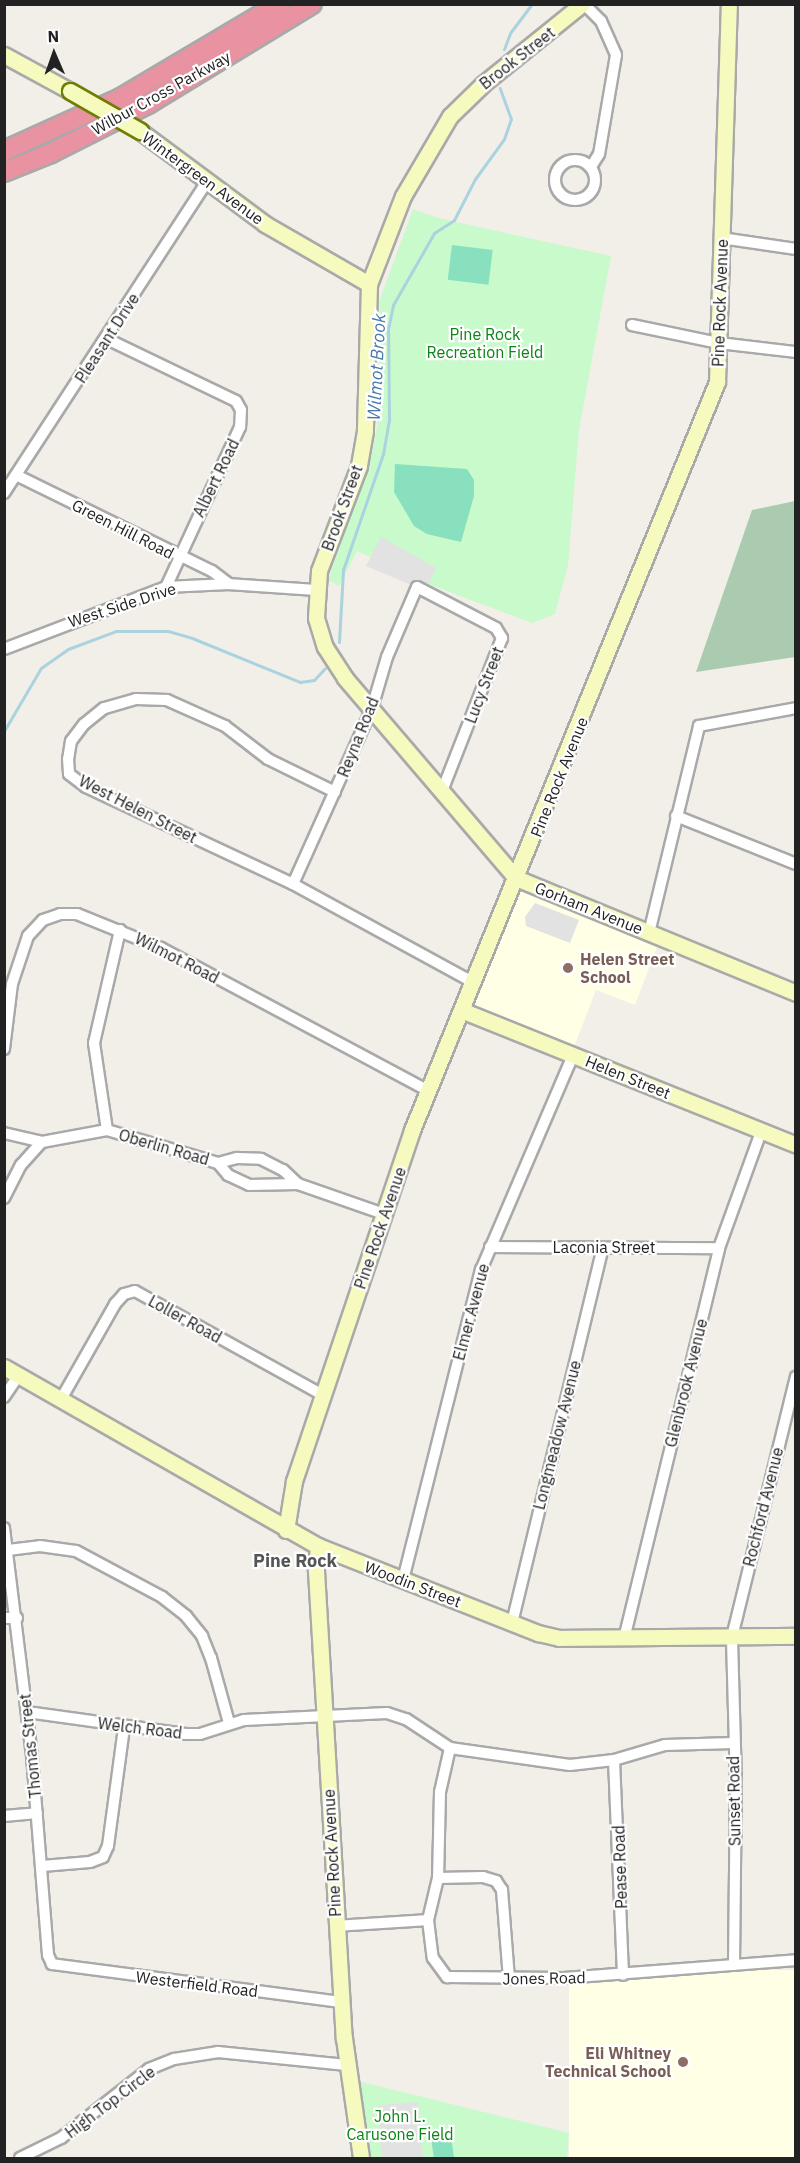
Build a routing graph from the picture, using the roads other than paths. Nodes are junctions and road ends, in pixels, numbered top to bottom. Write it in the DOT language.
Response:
graph roads {
  1 [pos="279,4"];
  2 [pos="312,4"];
  3 [pos="583,4"];
  4 [pos="729,4"];
  5 [pos="4,54"];
  6 [pos="4,151"];
  7 [pos="591,167"];
  8 [pos="4,172"];
  9 [pos="207,182"];
  10 [pos="721,238"];
  11 [pos="795,249"];
  12 [pos="369,284"];
  13 [pos="632,325"];
  14 [pos="107,339"];
  15 [pos="719,343"];
  16 [pos="795,352"];
  17 [pos="16,475"];
  18 [pos="4,493"];
  19 [pos="178,556"];
  20 [pos="229,584"];
  21 [pos="166,587"];
  22 [pos="417,587"];
  23 [pos="315,590"];
  24 [pos="4,649"];
  25 [pos="372,708"];
  26 [pos="795,708"];
  27 [pos="442,791"];
  28 [pos="335,792"];
  29 [pos="676,816"];
  30 [pos="795,864"];
  31 [pos="516,878"];
  32 [pos="293,884"];
  33 [pos="120,930"];
  34 [pos="649,933"];
  35 [pos="473,982"];
  36 [pos="795,993"];
  37 [pos="461,1010"];
  38 [pos="4,1049"];
  39 [pos="573,1055"];
  40 [pos="427,1090"];
  41 [pos="107,1130"];
  42 [pos="761,1131"];
  43 [pos="4,1133"];
  44 [pos="42,1142"];
  45 [pos="795,1145"];
  46 [pos="218,1162"];
  47 [pos="6,1182"];
  48 [pos="298,1184"];
  49 [pos="4,1198"];
  50 [pos="384,1214"];
  51 [pos="489,1247"];
  52 [pos="603,1248"];
  53 [pos="719,1248"];
  54 [pos="4,1367"];
  55 [pos="19,1375"];
  56 [pos="795,1377"];
  57 [pos="323,1395"];
  58 [pos="4,1397"];
  59 [pos="60,1401"];
  60 [pos="4,1528"];
  61 [pos="286,1530"];
  62 [pos="318,1546"];
  63 [pos="8,1550"];
  64 [pos="403,1580"];
  65 [pos="4,1618"];
  66 [pos="18,1618"];
  67 [pos="512,1623"];
  68 [pos="795,1636"];
  69 [pos="732,1637"];
  70 [pos="624,1639"];
  71 [pos="27,1712"];
  72 [pos="324,1715"];
  73 [pos="229,1723"];
  74 [pos="124,1728"];
  75 [pos="733,1743"];
  76 [pos="450,1748"];
  77 [pos="614,1760"];
  78 [pos="37,1813"];
  79 [pos="4,1816"];
  80 [pos="42,1866"];
  81 [pos="438,1878"];
  82 [pos="428,1920"];
  83 [pos="336,1926"];
  84 [pos="795,1960"];
  85 [pos="52,1964"];
  86 [pos="734,1965"];
  87 [pos="623,1975"];
  88 [pos="509,1979"];
  89 [pos="342,2002"];
  90 [pos="346,2065"];
  91 [pos="20,2158"];
  92 [pos="361,2158"];
  1 -- 6 [label="highway, Wilbur Cross Parkway"];
  2 -- 8 [label="highway, Wilbur Cross Parkway"];
  3 -- 7 [label="street"];
  3 -- 12 [label="street, Brook Street"];
  4 -- 10 [label="street, Pine Rock Avenue"];
  5 -- 9 [label="street, Wintergreen Avenue, bridge"];
  9 -- 12 [label="street, Wintergreen Avenue"];
  9 -- 14 [label="street, Pleasant Drive"];
  10 -- 11 [label="street"];
  10 -- 15 [label="street, Pine Rock Avenue"];
  12 -- 23 [label="street, Brook Street"];
  13 -- 15 [label="street"];
  14 -- 17 [label="street, Pleasant Drive"];
  14 -- 19 [label="street, Albert Road"];
  15 -- 16 [label="street"];
  15 -- 31 [label="street, Pine Rock Avenue"];
  17 -- 18 [label="street, Pleasant Drive"];
  17 -- 19 [label="street, Green Hill Road"];
  19 -- 20 [label="street, Green Hill Road"];
  19 -- 21 [label="street, Albert Road"];
  20 -- 21 [label="street, West Side Drive"];
  20 -- 23 [label="street, West Side Drive"];
  21 -- 24 [label="street, West Side Drive"];
  22 -- 25 [label="street, Reyna Road"];
  22 -- 27 [label="street, Lucy Street"];
  23 -- 25 [label="street, Brook Street"];
  25 -- 27 [label="street, Brook Street"];
  25 -- 28 [label="street, Reyna Road"];
  26 -- 29 [label="street"];
  27 -- 31 [label="street, Brook Street"];
  28 -- 32 [label="street, Reyna Road"];
  28 -- 32 [label="street, West Helen Street"];
  29 -- 30 [label="street"];
  29 -- 34 [label="street"];
  31 -- 34 [label="street, Gorham Avenue"];
  31 -- 35 [label="street, Pine Rock Avenue"];
  32 -- 35 [label="street, West Helen Street"];
  33 -- 38 [label="street, Wilmot Road"];
  33 -- 40 [label="street, Wilmot Road"];
  33 -- 41 [label="street"];
  34 -- 36 [label="street, Gorham Avenue"];
  35 -- 37 [label="street, Pine Rock Avenue"];
  37 -- 39 [label="street, Helen Street"];
  37 -- 40 [label="street, Pine Rock Avenue"];
  39 -- 42 [label="street, Helen Street"];
  39 -- 51 [label="street, Elmer Avenue"];
  40 -- 50 [label="street, Pine Rock Avenue"];
  41 -- 44 [label="street, Oberlin Road"];
  41 -- 46 [label="street, Oberlin Road"];
  42 -- 45 [label="street, Helen Street"];
  42 -- 53 [label="street, Glenbrook Avenue"];
  43 -- 44 [label="street, Oberlin Road"];
  44 -- 47 [label="street"];
  46 -- 48 [label="street, Oberlin Road"];
  46 -- 48 [label="street, Oberlin Road"];
  47 -- 49 [label="street"];
  48 -- 50 [label="street, Oberlin Road"];
  50 -- 57 [label="street, Pine Rock Avenue"];
  51 -- 52 [label="street, Laconia Street"];
  51 -- 64 [label="street, Elmer Avenue"];
  52 -- 53 [label="street, Laconia Street"];
  52 -- 67 [label="street, Longmeadow Avenue"];
  53 -- 70 [label="street, Glenbrook Avenue"];
  54 -- 55 [label="street, Woodin Street"];
  55 -- 58 [label="street"];
  55 -- 59 [label="street, Woodin Street"];
  56 -- 69 [label="street, Rochford Avenue"];
  57 -- 59 [label="street, Loller Road"];
  57 -- 61 [label="street, Pine Rock Avenue"];
  59 -- 61 [label="street, Woodin Street"];
  60 -- 63 [label="street, Thomas Street"];
  61 -- 62 [label="street, Woodin Street"];
  62 -- 64 [label="street, Woodin Street"];
  62 -- 72 [label="street, Pine Rock Avenue"];
  63 -- 66 [label="street, Thomas Street"];
  63 -- 73 [label="street"];
  64 -- 67 [label="street, Woodin Street"];
  65 -- 66 [label="street"];
  66 -- 71 [label="street, Thomas Street"];
  67 -- 70 [label="street, Woodin Street"];
  68 -- 69 [label="street, Woodin Street"];
  69 -- 70 [label="street, Woodin Street"];
  69 -- 75 [label="street, Sunset Road"];
  71 -- 74 [label="street, Welch Road"];
  71 -- 78 [label="street, Thomas Street"];
  72 -- 73 [label="street, Welch Road"];
  72 -- 76 [label="street, Welch Road"];
  72 -- 83 [label="street, Pine Rock Avenue"];
  73 -- 74 [label="street, Welch Road"];
  74 -- 80 [label="street"];
  75 -- 77 [label="street"];
  75 -- 86 [label="street, Sunset Road"];
  76 -- 77 [label="street"];
  76 -- 81 [label="street"];
  77 -- 87 [label="street, Pease Road"];
  78 -- 79 [label="street"];
  78 -- 80 [label="street, Thomas Street"];
  80 -- 85 [label="street, Thomas Street"];
  81 -- 82 [label="street"];
  81 -- 88 [label="street"];
  82 -- 83 [label="street"];
  82 -- 88 [label="street, Jones Road"];
  83 -- 89 [label="street, Pine Rock Avenue"];
  84 -- 86 [label="street, Jones Road"];
  85 -- 89 [label="street, Westerfield Road"];
  86 -- 87 [label="street, Jones Road"];
  87 -- 88 [label="street, Jones Road"];
  89 -- 90 [label="street, Pine Rock Avenue"];
  90 -- 91 [label="street, High Top Circle"];
  90 -- 92 [label="street, Pine Rock Avenue"];
}
